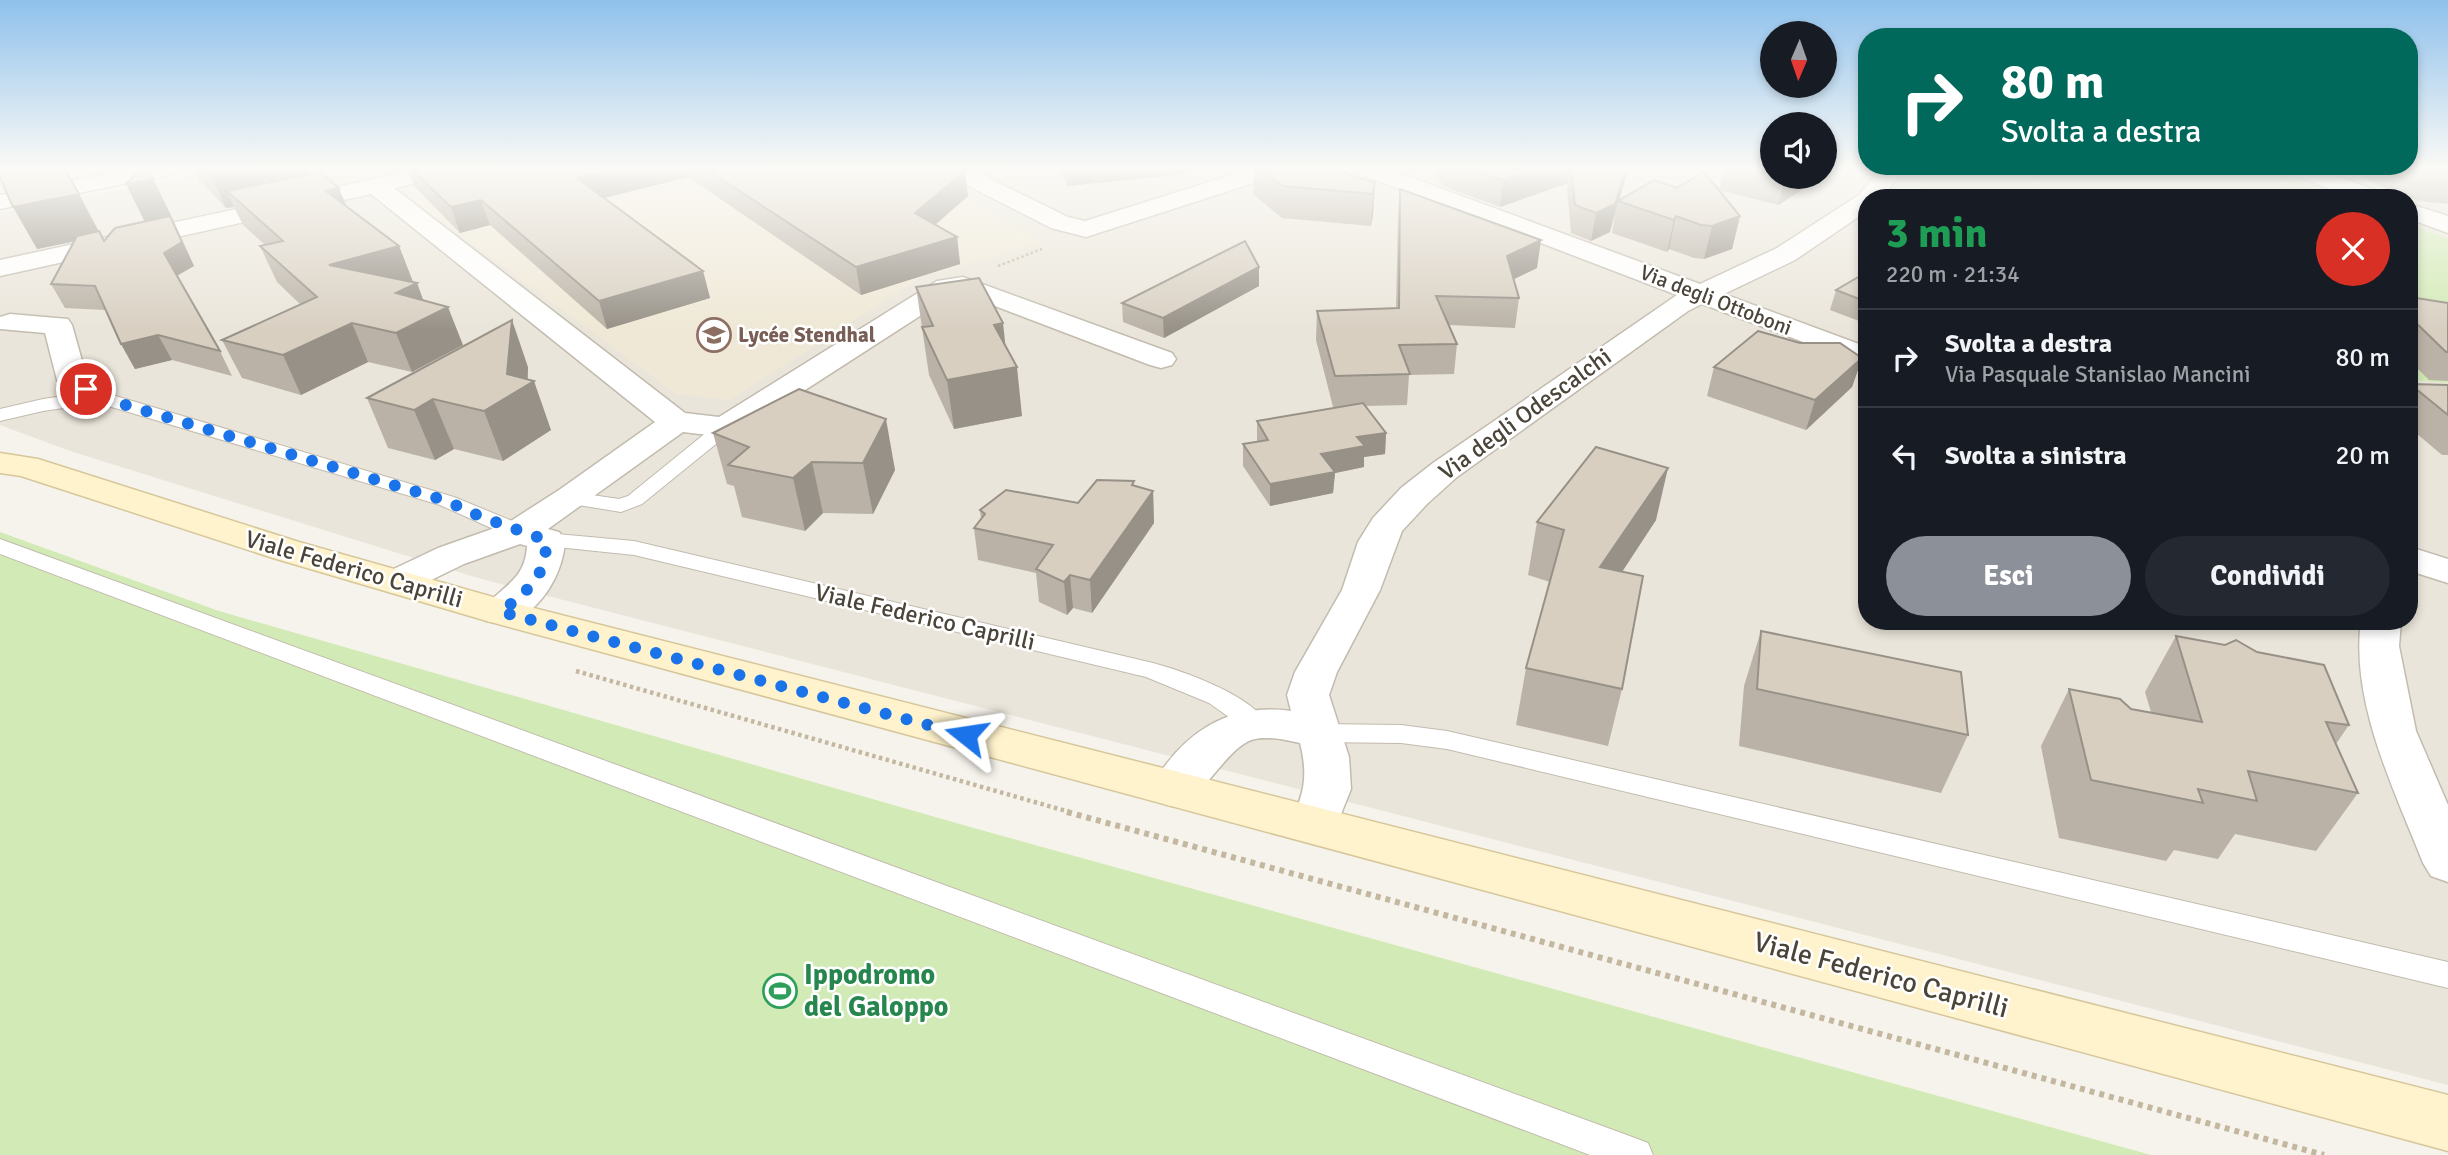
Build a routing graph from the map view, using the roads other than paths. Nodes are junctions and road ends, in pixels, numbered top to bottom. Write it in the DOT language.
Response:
graph roads {
  1 [pos="205,223"];
  2 [pos="216,223"];
  3 [pos="423,223"];
  4 [pos="1060,223"];
  5 [pos="1105,223"];
  6 [pos="1510,223"];
  7 [pos="1832,223"];
  8 [pos="0,268"];
  9 [pos="0,284"];
  10 [pos="1701,295"];
  11 [pos="3,320"];
  12 [pos="1858,353"];
  13 [pos="1161,359"];
  14 [pos="99,397"];
  15 [pos="0,415"];
  16 [pos="676,422"];
  17 [pos="725,427"];
  18 [pos="0,438"];
  19 [pos="13,465"];
  20 [pos="572,498"];
  21 [pos="533,536"];
  22 [pos="0,546"];
  23 [pos="2418,561"];
  24 [pos="2448,572"];
  25 [pos="397,582"];
  26 [pos="501,612"];
  27 [pos="2380,630"];
  28 [pos="1252,721"];
  29 [pos="1318,733"];
  30 [pos="1173,789"];
  31 [pos="1314,826"];
  32 [pos="2448,863"];
  33 [pos="2448,975"];
  34 [pos="2448,1123"];
  35 [pos="1635,1155"];
  1 -- 8 [label="street"];
  2 -- 9 [label="street"];
  3 -- 16 [label="street"];
  4 -- 5 [label="street"];
  6 -- 10 [label="street, Via degli Ottoboni"];
  7 -- 10 [label="street, Via degli Odescalchi"];
  10 -- 12 [label="street, Via degli Ottoboni"];
  10 -- 29 [label="street, Via degli Odescalchi"];
  11 -- 14 [label="street"];
  13 -- 17 [label="street"];
  14 -- 15 [label="lane"];
  14 -- 21 [label="lane, Viale Federico Caprilli"];
  16 -- 17 [label="street"];
  16 -- 20 [label="street"];
  17 -- 20 [label="lane"];
  18 -- 19 [label="street, Viale Federico Caprilli"];
  19 -- 25 [label="street, Viale Federico Caprilli"];
  20 -- 21 [label="street"];
  21 -- 25 [label="street"];
  21 -- 26 [label="street"];
  21 -- 28 [label="lane, Viale Federico Caprilli"];
  22 -- 35 [label="lane"];
  23 -- 24 [label="street"];
  25 -- 26 [label="street, Viale Federico Caprilli"];
  26 -- 30 [label="street, Viale Federico Caprilli"];
  27 -- 32 [label="street"];
  28 -- 29 [label="street"];
  28 -- 30 [label="street"];
  29 -- 31 [label="street"];
  29 -- 33 [label="lane"];
  30 -- 31 [label="street, Viale Federico Caprilli"];
  31 -- 34 [label="street, Viale Federico Caprilli"];
}
